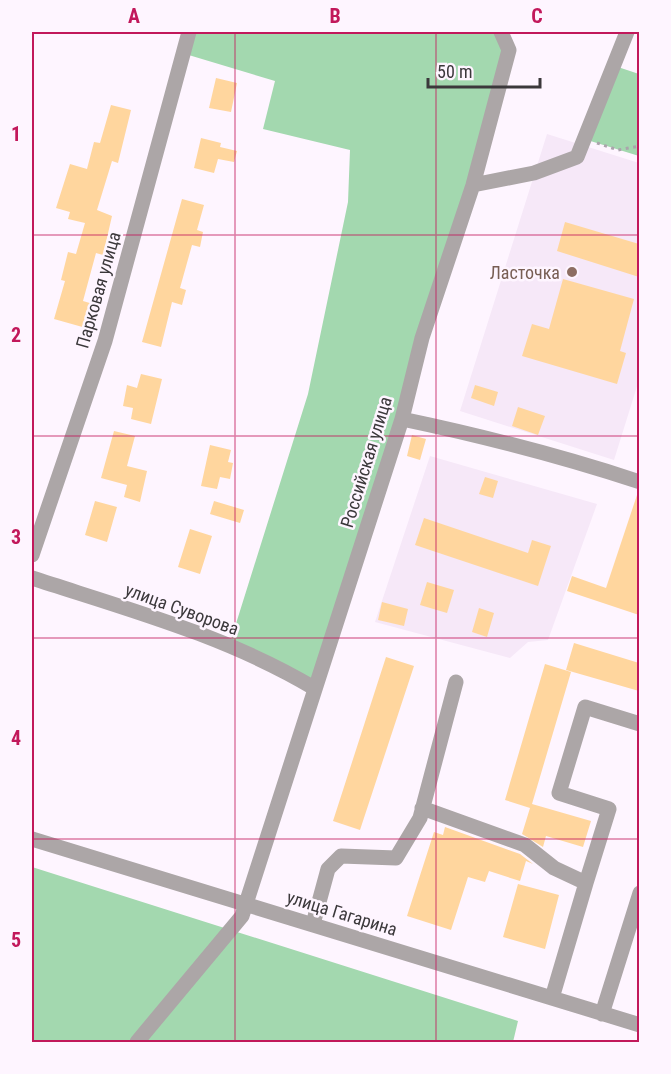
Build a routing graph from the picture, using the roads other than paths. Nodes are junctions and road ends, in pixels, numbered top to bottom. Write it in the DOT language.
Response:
graph roads {
  1 [pos="189,32"];
  2 [pos="501,32"];
  3 [pos="630,36"];
  4 [pos="473,185"];
  5 [pos="402,420"];
  6 [pos="639,482"];
  7 [pos="32,555"];
  8 [pos="32,578"];
  9 [pos="456,682"];
  10 [pos="314,688"];
  11 [pos="639,724"];
  12 [pos="422,808"];
  13 [pos="32,839"];
  14 [pos="586,883"];
  15 [pos="639,893"];
  16 [pos="245,903"];
  17 [pos="313,924"];
  18 [pos="552,998"];
  19 [pos="602,1014"];
  20 [pos="639,1025"];
  21 [pos="137,1042"];
  1 -- 7 [label="street, Парковая улица"];
  2 -- 4 [label="street, Российская улица"];
  3 -- 4 [label="street"];
  4 -- 5 [label="street, Российская улица"];
  5 -- 6 [label="street"];
  5 -- 10 [label="street, Российская улица"];
  8 -- 10 [label="street, улица Суворова"];
  9 -- 12 [label="street"];
  10 -- 16 [label="street, Российская улица"];
  11 -- 14 [label="street"];
  12 -- 14 [label="street"];
  12 -- 17 [label="street"];
  13 -- 16 [label="street, улица Гагарина"];
  14 -- 18 [label="street"];
  15 -- 19 [label="street"];
  16 -- 17 [label="street, улица Гагарина"];
  16 -- 21 [label="street, Российская улица"];
  17 -- 18 [label="street, улица Гагарина"];
  18 -- 19 [label="street, улица Гагарина"];
  19 -- 20 [label="street, улица Гагарина"];
}
